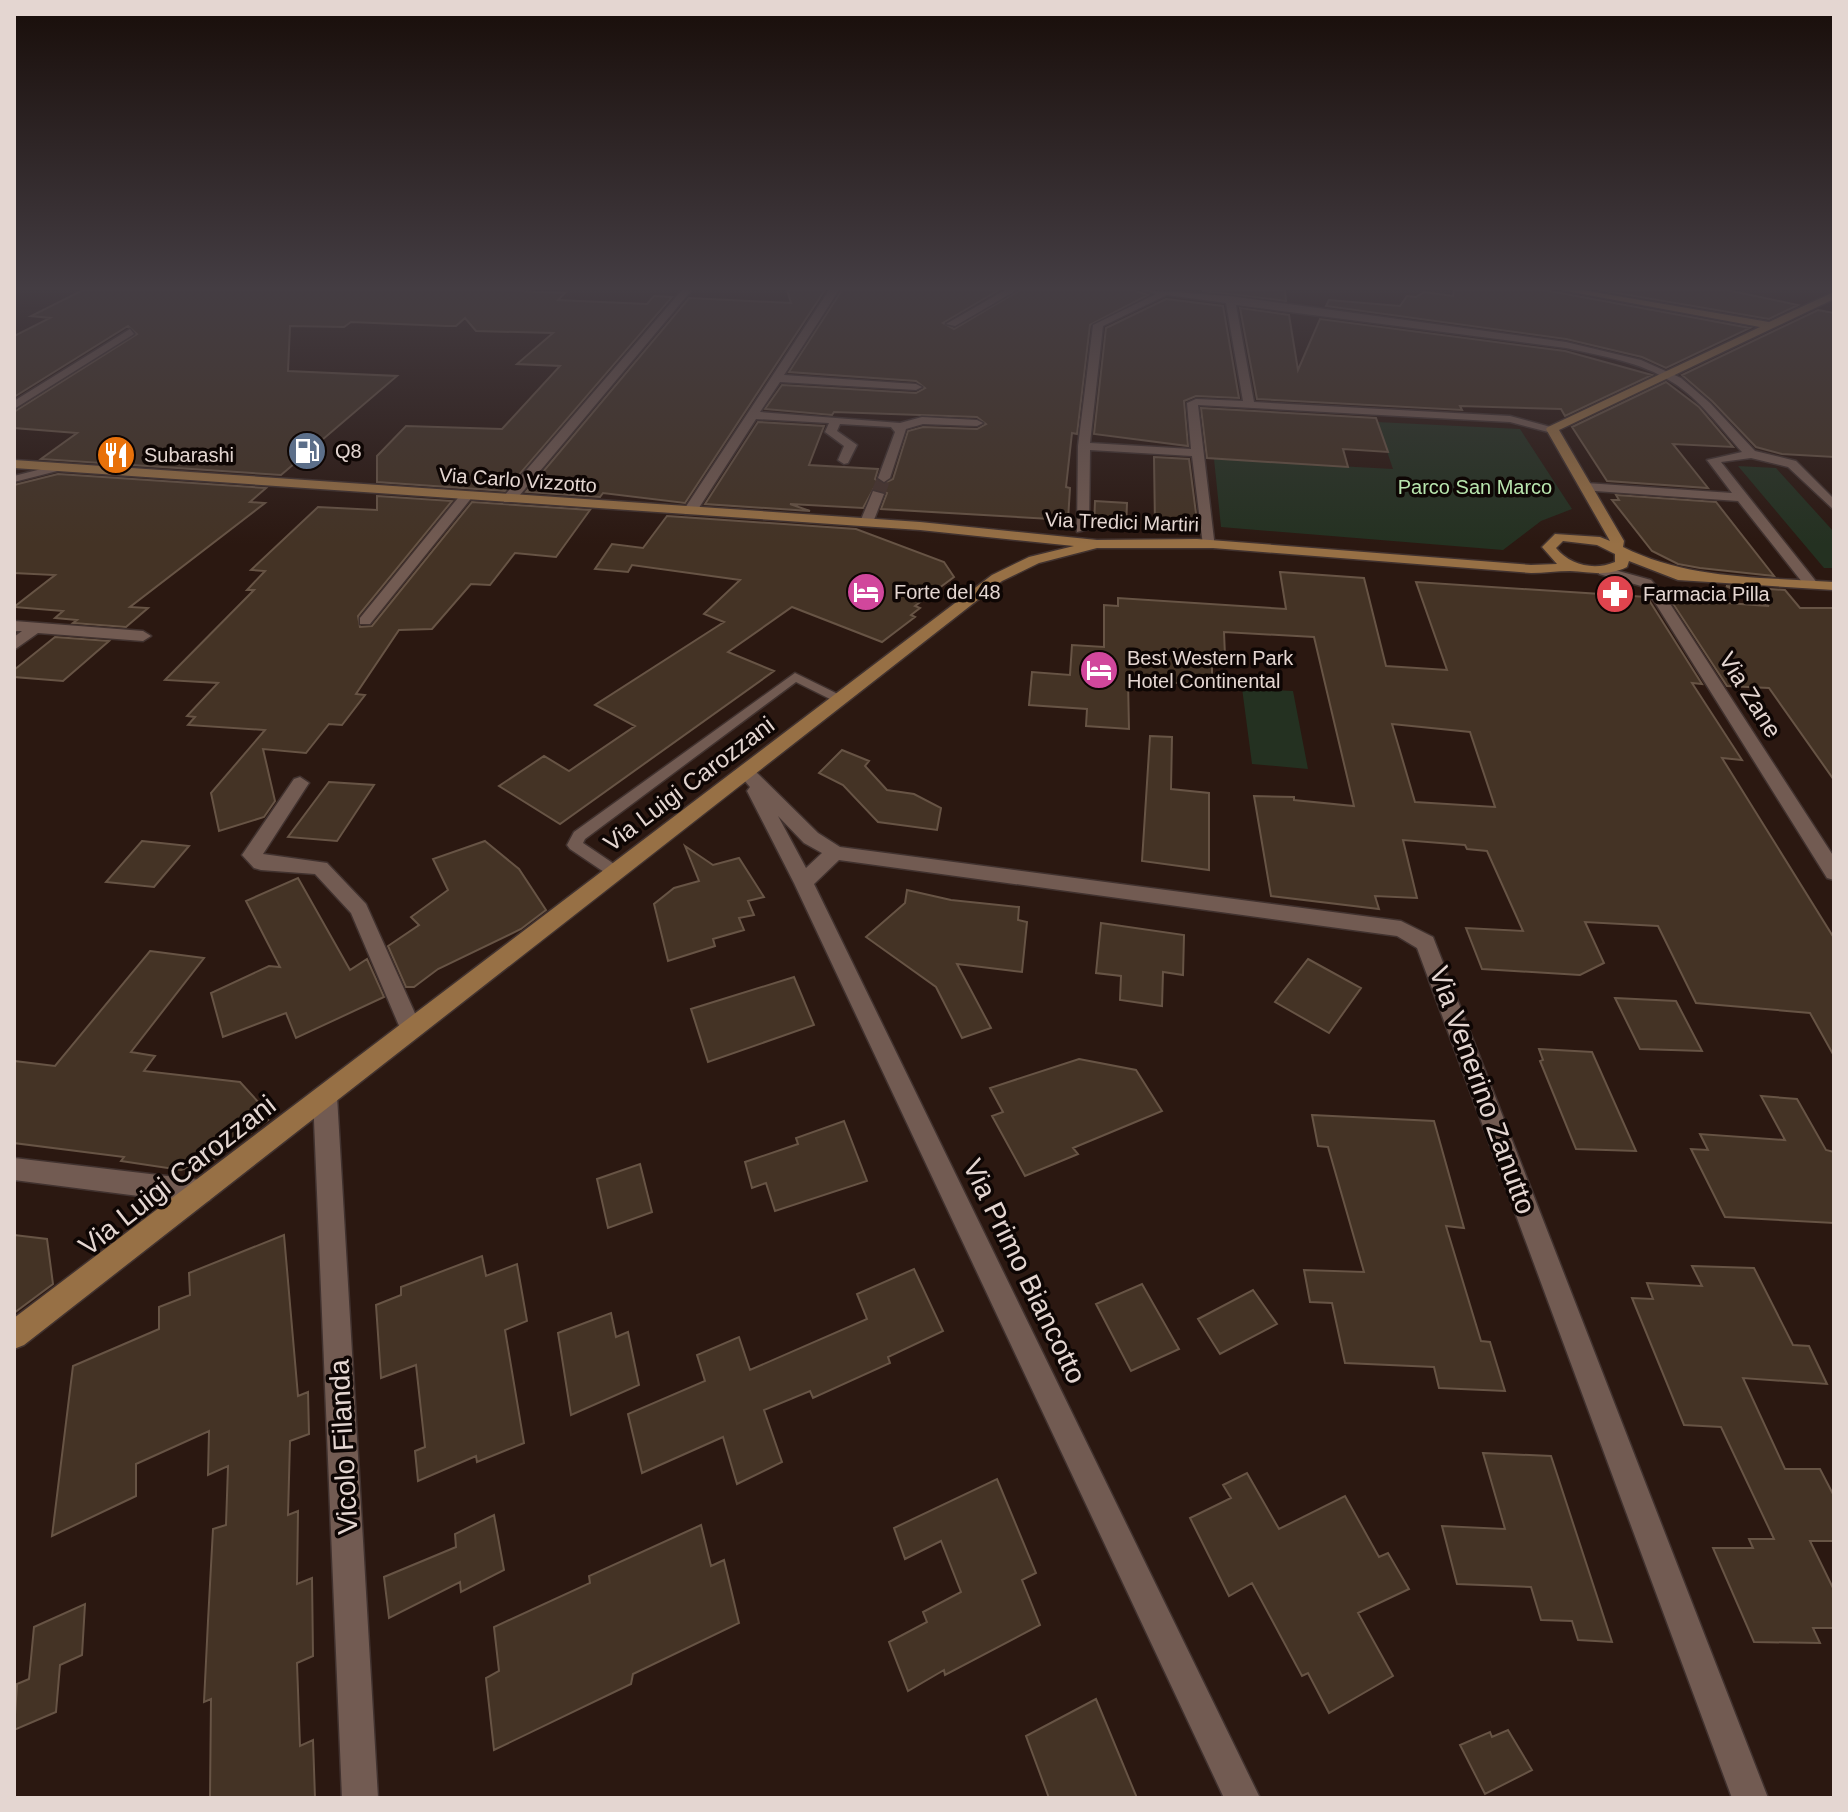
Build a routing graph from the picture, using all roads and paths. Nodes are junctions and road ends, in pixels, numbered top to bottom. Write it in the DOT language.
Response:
graph roads {
  1 [pos="63,375"];
  2 [pos="615,375"];
  3 [pos="778,375"];
  4 [pos="1092,375"];
  5 [pos="1244,375"];
  6 [pos="1664,375"];
  7 [pos="1666,375"];
  8 [pos="776,378"];
  9 [pos="916,387"];
  10 [pos="1249,404"];
  11 [pos="14,406"];
  12 [pos="752,415"];
  13 [pos="836,421"];
  14 [pos="977,423"];
  15 [pos="898,428"];
  16 [pos="1552,429"];
  17 [pos="1084,446"];
  18 [pos="1200,453"];
  19 [pos="1751,454"];
  20 [pos="844,460"];
  21 [pos="14,464"];
  22 [pos="61,467"];
  23 [pos="884,478"];
  24 [pos="14,479"];
  25 [pos="1586,487"];
  26 [pos="878,494"];
  27 [pos="467,496"];
  28 [pos="1741,497"];
  29 [pos="509,499"];
  30 [pos="1834,506"];
  31 [pos="1597,508"];
  32 [pos="690,511"];
  33 [pos="867,522"];
  34 [pos="1582,528"];
  35 [pos="1082,529"];
  36 [pos="1021,533"];
  37 [pos="1048,537"];
  38 [pos="1146,538"];
  39 [pos="1097,544"];
  40 [pos="1210,545"];
  41 [pos="1549,547"];
  42 [pos="1618,552"];
  43 [pos="1034,560"];
  44 [pos="1498,564"];
  45 [pos="1575,567"];
  46 [pos="1607,570"];
  47 [pos="1692,576"];
  48 [pos="997,578"];
  49 [pos="1811,584"];
  50 [pos="1834,586"];
  51 [pos="365,621"];
  52 [pos="14,626"];
  53 [pos="35,628"];
  54 [pos="143,636"];
  55 [pos="14,645"];
  56 [pos="841,699"];
  57 [pos="747,773"];
  58 [pos="300,783"];
  59 [pos="836,853"];
  60 [pos="615,872"];
  61 [pos="1834,873"];
  62 [pos="804,883"];
  63 [pos="411,1029"];
  64 [pos="325,1096"];
  65 [pos="14,1169"];
  66 [pos="201,1192"];
  67 [pos="14,1335"];
  68 [pos="360,1798"];
  69 [pos="1242,1798"];
  70 [pos="1750,1798"];
  1 -- 11 [label="street"];
  2 -- 29 [label="street"];
  3 -- 8 [label="street"];
  4 -- 17 [label="street"];
  5 -- 10 [label="street"];
  6 -- 16 [label="street"];
  7 -- 19 [label="street"];
  8 -- 9 [label="street"];
  8 -- 12 [label="street"];
  10 -- 16 [label="street"];
  10 -- 18 [label="street"];
  12 -- 13 [label="street"];
  12 -- 32 [label="street"];
  13 -- 15 [label="street"];
  13 -- 20 [label="street"];
  14 -- 15 [label="street"];
  15 -- 23 [label="street"];
  16 -- 25 [label="street"];
  17 -- 18 [label="street"];
  17 -- 35 [label="street"];
  18 -- 40 [label="street"];
  19 -- 28 [label="street"];
  19 -- 30 [label="street"];
  21 -- 22 [label="street, Via Carlo Vizzotto"];
  22 -- 24 [label="lane"];
  22 -- 27 [label="street, Via Carlo Vizzotto"];
  25 -- 28 [label="street"];
  25 -- 31 [label="street"];
  26 -- 33 [label="street"];
  27 -- 29 [label="street, Via Carlo Vizzotto"];
  27 -- 51 [label="street"];
  28 -- 49 [label="street"];
  29 -- 32 [label="street, Via Carlo Vizzotto"];
  31 -- 34 [label="street"];
  31 -- 42 [label="street"];
  32 -- 33 [label="street, Via Carlo Vizzotto"];
  33 -- 36 [label="street, Via Carlo Vizzotto"];
  34 -- 41 [label="street, Via Tredici Martiri"];
  34 -- 42 [label="street"];
  36 -- 37 [label="street, Via Tredici Martiri"];
  36 -- 38 [label="street, Via Tredici Martiri"];
  36 -- 48 [label="street, Via Luigi Carozzani"];
  37 -- 38 [label="street, Via Tredici Martiri"];
  37 -- 39 [label="street, Via Tredici Martiri"];
  37 -- 43 [label="street, Via Luigi Carozzani"];
  38 -- 40 [label="street, Via Tredici Martiri"];
  39 -- 40 [label="street, Via Tredici Martiri"];
  39 -- 43 [label="street, Via Luigi Carozzani"];
  40 -- 44 [label="street, Via Tredici Martiri"];
  41 -- 44 [label="street, Via Tredici Martiri"];
  41 -- 45 [label="street"];
  42 -- 46 [label="street"];
  42 -- 47 [label="street"];
  43 -- 48 [label="street, Via Luigi Carozzani"];
  44 -- 45 [label="street, Via Tredici Martiri"];
  45 -- 46 [label="street, Via Tredici Martiri"];
  46 -- 47 [label="street"];
  46 -- 61 [label="street, Via Zane"];
  47 -- 49 [label="street"];
  48 -- 56 [label="street, Via Luigi Carozzani"];
  49 -- 50 [label="street"];
  52 -- 53 [label="street"];
  53 -- 54 [label="street"];
  53 -- 55 [label="street"];
  56 -- 57 [label="street, Via Luigi Carozzani"];
  56 -- 60 [label="lane"];
  57 -- 59 [label="street, Via Venerino Zanutto"];
  57 -- 60 [label="street, Via Luigi Carozzani"];
  57 -- 62 [label="street, Via Primo Biancotto"];
  58 -- 63 [label="street"];
  59 -- 62 [label="street"];
  59 -- 70 [label="street, Via Venerino Zanutto"];
  60 -- 63 [label="street, Via Luigi Carozzani"];
  62 -- 69 [label="street, Via Primo Biancotto"];
  63 -- 64 [label="street, Via Luigi Carozzani"];
  64 -- 66 [label="street, Via Luigi Carozzani"];
  64 -- 68 [label="street, Vicolo Filanda"];
  65 -- 66 [label="street"];
  66 -- 67 [label="street, Via Luigi Carozzani"];
}
